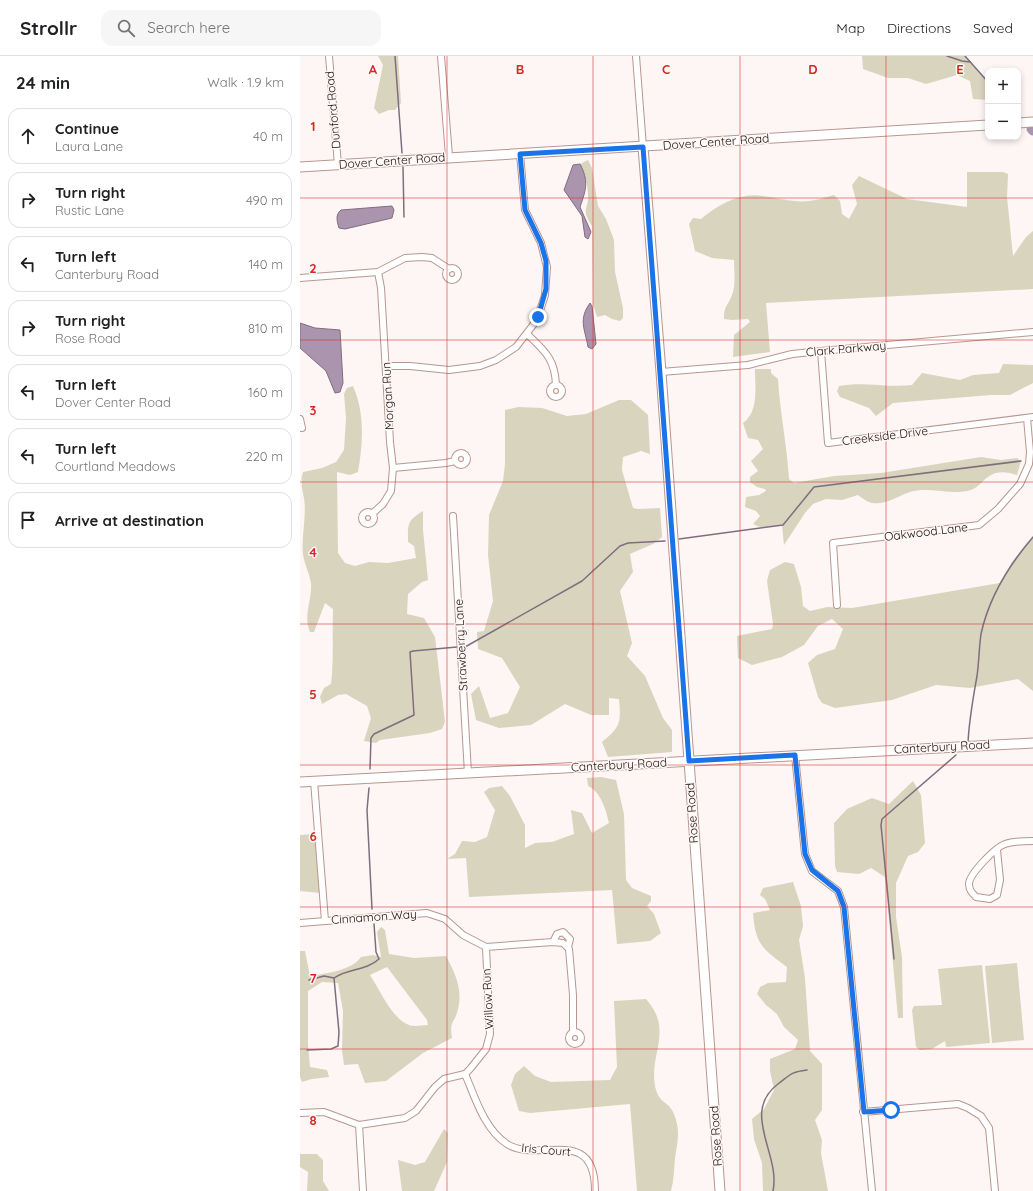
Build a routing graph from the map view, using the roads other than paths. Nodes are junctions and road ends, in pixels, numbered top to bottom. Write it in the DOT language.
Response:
graph roads {
  1 [pos="329,56"];
  2 [pos="440,56"];
  3 [pos="636,56"];
  4 [pos="1033,122"];
  5 [pos="1021,123"];
  6 [pos="985,125"];
  7 [pos="643,147"];
  8 [pos="520,154"];
  9 [pos="449,156"];
  10 [pos="338,165"];
  11 [pos="300,167"];
  12 [pos="449,269"];
  13 [pos="378,272"];
  14 [pos="300,278"];
  15 [pos="1033,332"];
  16 [pos="527,334"];
  17 [pos="821,351"];
  18 [pos="386,366"];
  19 [pos="661,372"];
  20 [pos="556,385"];
  21 [pos="1030,418"];
  22 [pos="300,419"];
  23 [pos="302,428"];
  24 [pos="455,461"];
  25 [pos="393,468"];
  26 [pos="373,513"];
  27 [pos="454,516"];
  28 [pos="837,604"];
  29 [pos="1033,743"];
  30 [pos="795,755"];
  31 [pos="689,761"];
  32 [pos="468,773"];
  33 [pos="314,781"];
  34 [pos="300,782"];
  35 [pos="1033,841"];
  36 [pos="997,850"];
  37 [pos="325,920"];
  38 [pos="300,922"];
  39 [pos="552,942"];
  40 [pos="568,947"];
  41 [pos="486,948"];
  42 [pos="573,1032"];
  43 [pos="464,1074"];
  44 [pos="864,1112"];
  45 [pos="300,1113"];
  46 [pos="359,1125"];
  47 [pos="363,1191"];
  48 [pos="595,1191"];
  49 [pos="720,1191"];
  50 [pos="872,1191"];
  51 [pos="995,1191"];
  1 -- 10 [label="street, Dunford Road"];
  2 -- 9 [label="street"];
  3 -- 7 [label="street"];
  4 -- 5 [label="street"];
  6 -- 7 [label="street, Dover Center Road"];
  7 -- 8 [label="street, Dover Center Road"];
  7 -- 19 [label="street, Rose Road"];
  8 -- 9 [label="street, Dover Center Road"];
  8 -- 16 [label="street"];
  9 -- 10 [label="street, Dover Center Road"];
  10 -- 11 [label="street, Dover Center Road"];
  12 -- 13 [label="street"];
  13 -- 14 [label="street"];
  13 -- 18 [label="street, Morgan Run"];
  15 -- 17 [label="street, Clark Parkway"];
  16 -- 18 [label="street"];
  16 -- 20 [label="street"];
  17 -- 19 [label="street, Clark Parkway"];
  17 -- 21 [label="street, Creekside Drive"];
  18 -- 25 [label="street, Morgan Run"];
  19 -- 31 [label="street, Rose Road"];
  21 -- 28 [label="street, Oakwood Lane"];
  22 -- 23 [label="street"];
  24 -- 25 [label="street"];
  25 -- 26 [label="street, Morgan Run"];
  27 -- 32 [label="street, Strawberry Lane"];
  29 -- 30 [label="street, Canterbury Road"];
  30 -- 31 [label="street, Canterbury Road"];
  30 -- 44 [label="street"];
  31 -- 32 [label="street, Canterbury Road"];
  31 -- 49 [label="street, Rose Road"];
  32 -- 33 [label="street, Canterbury Road"];
  33 -- 34 [label="street, Canterbury Road"];
  33 -- 37 [label="street, Cinnamon Way"];
  35 -- 36 [label="street"];
  36 -- 36 [label="street"];
  37 -- 38 [label="street"];
  37 -- 41 [label="street, Cinnamon Way"];
  39 -- 40 [label="street"];
  39 -- 40 [label="street"];
  39 -- 41 [label="street"];
  40 -- 42 [label="street"];
  41 -- 43 [label="street, Willow Run"];
  43 -- 46 [label="street"];
  43 -- 48 [label="street, Iris Court"];
  44 -- 50 [label="street"];
  44 -- 51 [label="street"];
  45 -- 46 [label="street"];
  46 -- 47 [label="street"];
}
